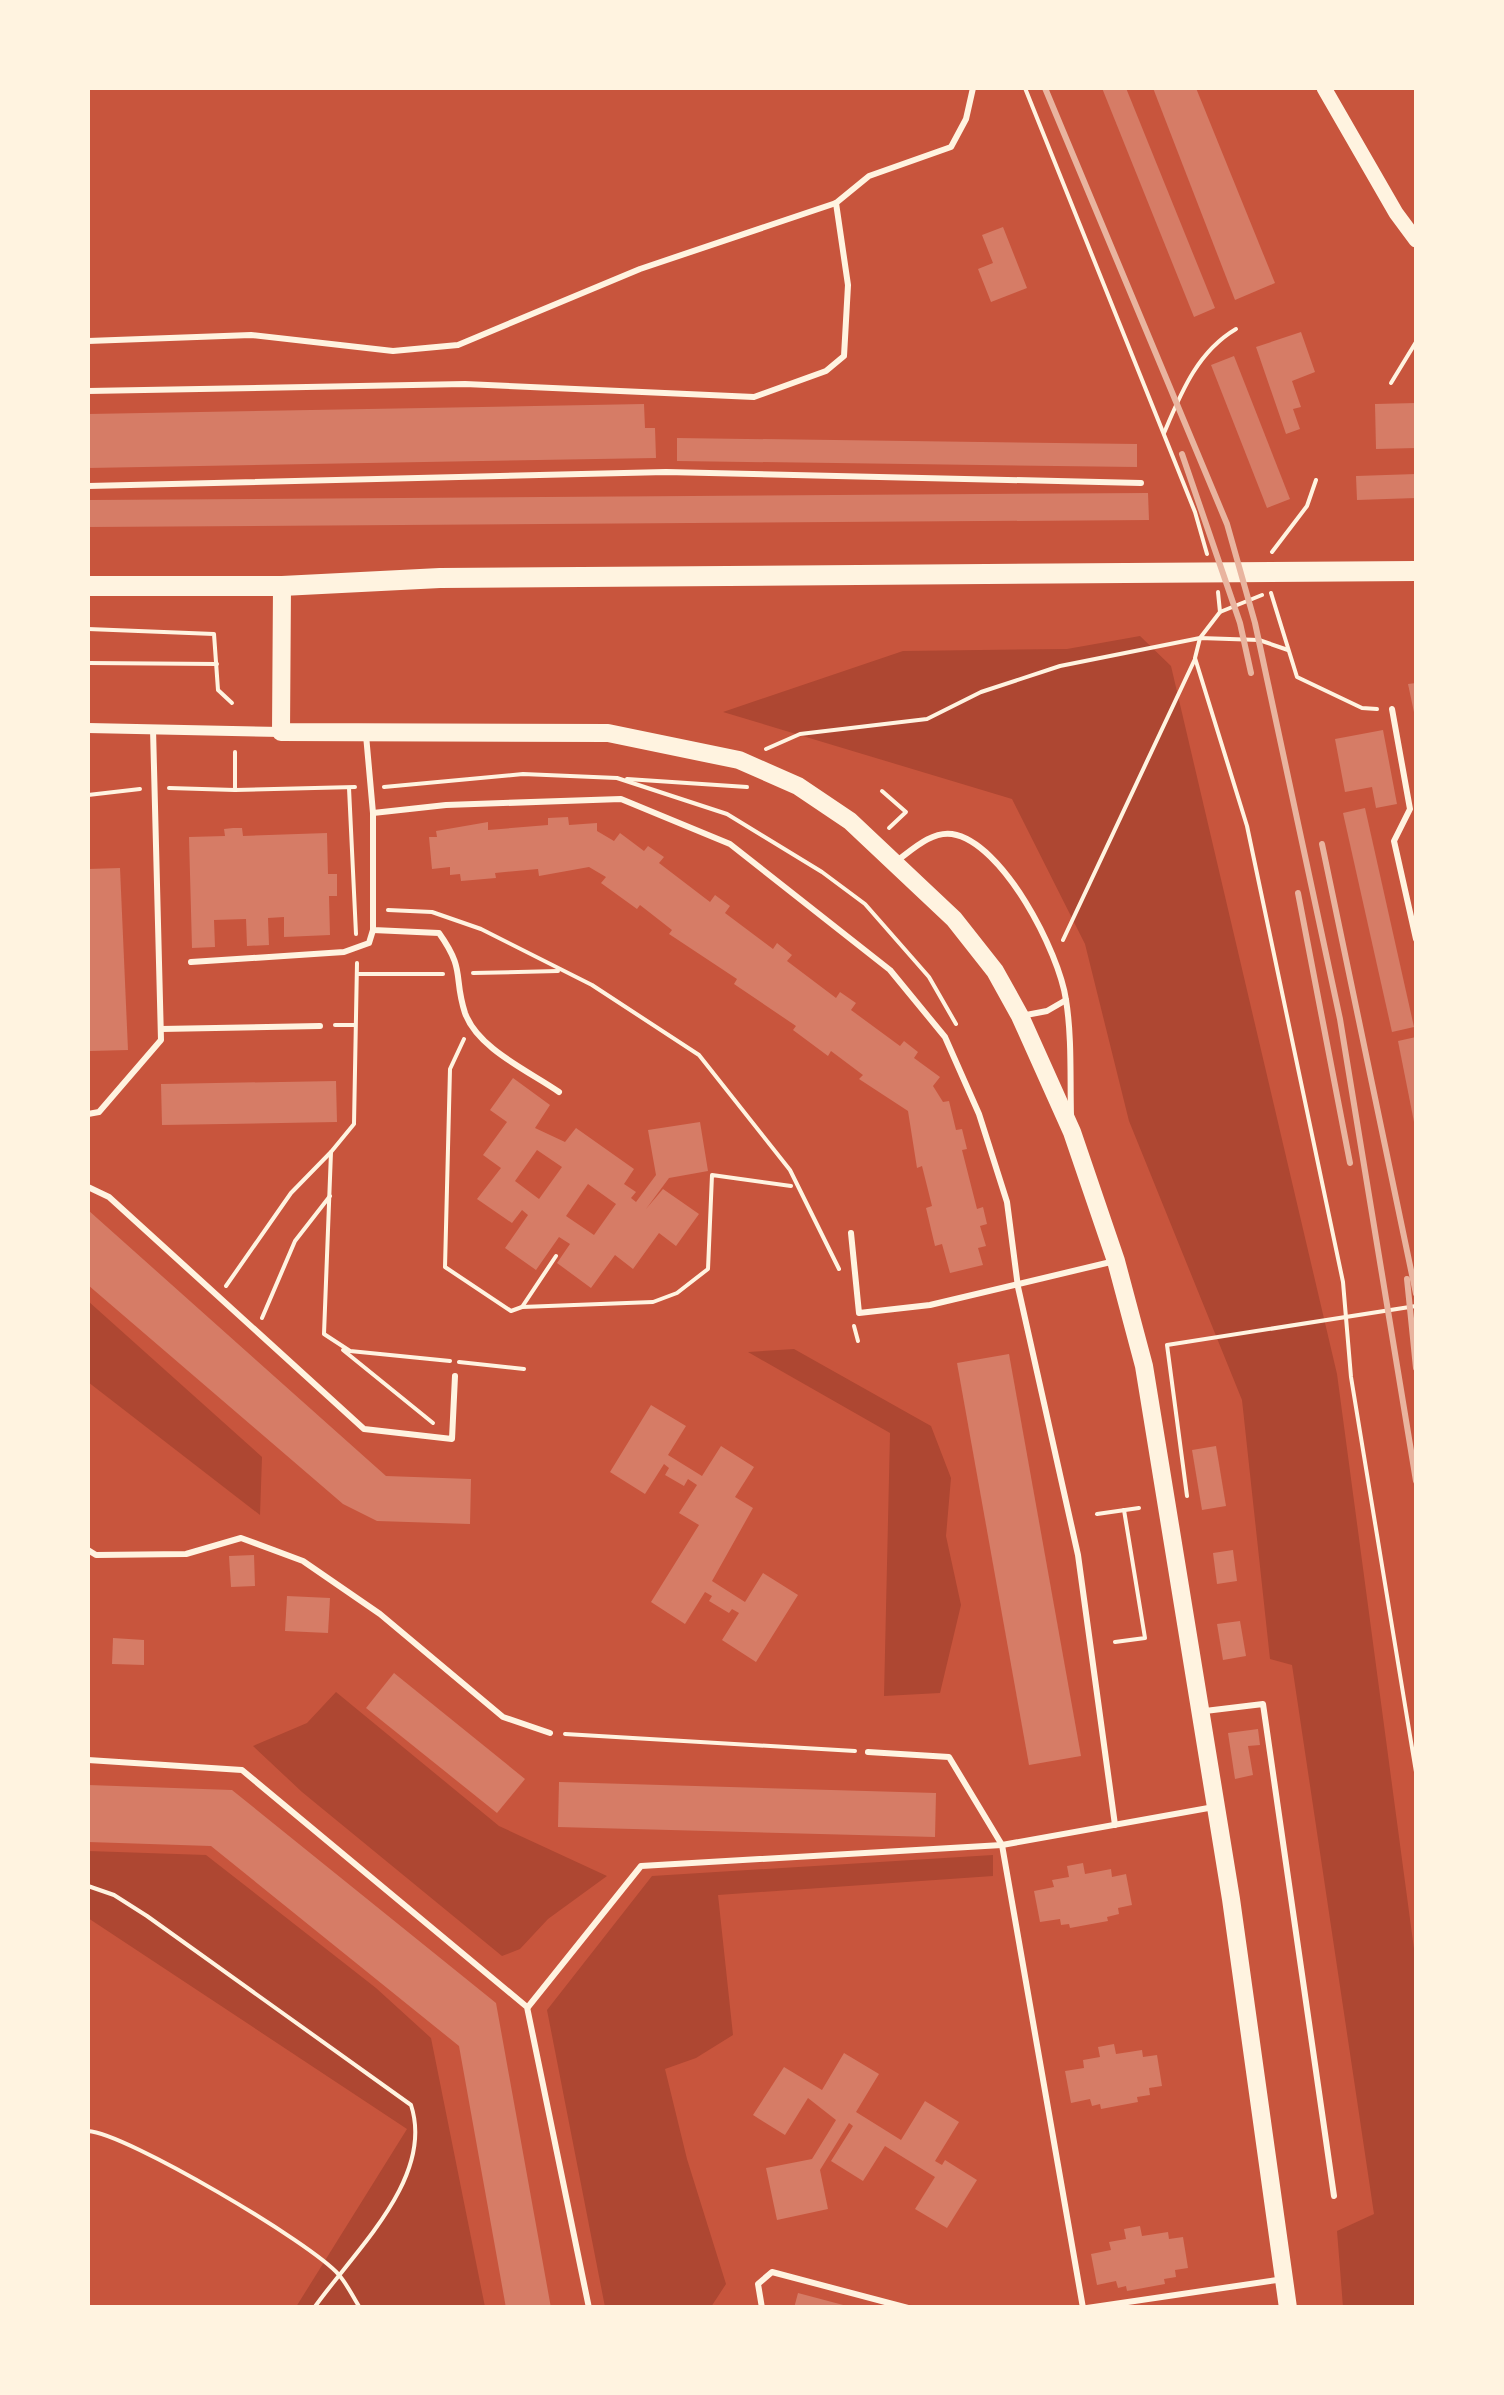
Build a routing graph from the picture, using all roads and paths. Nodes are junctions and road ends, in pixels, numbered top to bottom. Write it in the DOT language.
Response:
graph roads {
  1 [pos="973,88"];
  2 [pos="1025,88"];
  3 [pos="1324,88"];
  4 [pos="836,203"];
  5 [pos="1416,240"];
  6 [pos="1236,329"];
  7 [pos="88,341"];
  8 [pos="1416,342"];
  9 [pos="1392,383"];
  10 [pos="88,390"];
  11 [pos="1164,433"];
  12 [pos="1316,480"];
  13 [pos="1141,483"];
  14 [pos="88,486"];
  15 [pos="1210,562"];
  16 [pos="1276,571"];
  17 [pos="1416,571"];
  18 [pos="1214,578"];
  19 [pos="88,586"];
  20 [pos="282,586"];
  21 [pos="1270,593"];
  22 [pos="1220,612"];
  23 [pos="88,629"];
  24 [pos="1200,638"];
  25 [pos="1288,650"];
  26 [pos="1195,658"];
  27 [pos="88,663"];
  28 [pos="217,664"];
  29 [pos="232,703"];
  30 [pos="1392,709"];
  31 [pos="88,728"];
  32 [pos="153,728"];
  33 [pos="282,732"];
  34 [pos="366,734"];
  35 [pos="235,752"];
  36 [pos="738,760"];
  37 [pos="617,778"];
  38 [pos="349,787"];
  39 [pos="750,787"];
  40 [pos="370,788"];
  41 [pos="882,791"];
  42 [pos="373,813"];
  43 [pos="874,842"];
  44 [pos="897,860"];
  45 [pos="354,909"];
  46 [pos="373,910"];
  47 [pos="373,930"];
  48 [pos="1416,938"];
  49 [pos="356,948"];
  50 [pos="1055,958"];
  51 [pos="191,962"];
  52 [pos="1066,1000"];
  53 [pos="1020,1016"];
  54 [pos="357,1024"];
  55 [pos="320,1026"];
  56 [pos="161,1029"];
  57 [pos="475,1029"];
  58 [pos="960,1033"];
  59 [pos="559,1092"];
  60 [pos="88,1114"];
  61 [pos="1072,1132"];
  62 [pos="332,1152"];
  63 [pos="792,1186"];
  64 [pos="88,1187"];
  65 [pos="330,1196"];
  66 [pos="851,1233"];
  67 [pos="556,1256"];
  68 [pos="1116,1261"];
  69 [pos="843,1284"];
  70 [pos="1018,1287"];
  71 [pos="219,1298"];
  72 [pos="522,1306"];
  73 [pos="1416,1306"];
  74 [pos="853,1322"];
  75 [pos="257,1332"];
  76 [pos="858,1341"];
  77 [pos="338,1346"];
  78 [pos="524,1369"];
  79 [pos="455,1376"];
  80 [pos="452,1439"];
  81 [pos="1188,1499"];
  82 [pos="1139,1508"];
  83 [pos="1124,1510"];
  84 [pos="1098,1514"];
  85 [pos="88,1550"];
  86 [pos="1115,1642"];
  87 [pos="1199,1712"];
  88 [pos="550,1733"];
  89 [pos="868,1752"];
  90 [pos="88,1760"];
  91 [pos="1416,1772"];
  92 [pos="1215,1807"];
  93 [pos="1116,1825"];
  94 [pos="1002,1845"];
  95 [pos="88,1886"];
  96 [pos="527,2007"];
  97 [pos="88,2131"];
  98 [pos="1334,2196"];
  99 [pos="338,2274"];
  100 [pos="1286,2279"];
  101 [pos="314,2308"];
  102 [pos="360,2308"];
  103 [pos="588,2308"];
  104 [pos="762,2308"];
  105 [pos="908,2308"];
  106 [pos="1085,2308"];
  107 [pos="1288,2308"];
  1 -- 4 [label="lane"];
  2 -- 11 [label="path"];
  3 -- 5 [label="street"];
  4 -- 7 [label="lane"];
  4 -- 10 [label="lane"];
  6 -- 11 [label="path"];
  8 -- 9 [label="path"];
  11 -- 15 [label="path"];
  12 -- 16 [label="path"];
  13 -- 14 [label="lane"];
  16 -- 17 [label="main road"];
  16 -- 20 [label="main road"];
  16 -- 21 [label="path"];
  18 -- 22 [label="path"];
  19 -- 20 [label="main road"];
  20 -- 33 [label="main road"];
  21 -- 22 [label="path"];
  21 -- 25 [label="path"];
  22 -- 24 [label="path"];
  23 -- 28 [label="path"];
  24 -- 25 [label="path"];
  24 -- 26 [label="path"];
  24 -- 36 [label="path"];
  25 -- 30 [label="path"];
  26 -- 50 [label="path"];
  26 -- 91 [label="path"];
  27 -- 28 [label="path"];
  28 -- 29 [label="path"];
  30 -- 48 [label="lane"];
  31 -- 32 [label="street"];
  32 -- 33 [label="street"];
  32 -- 56 [label="lane"];
  33 -- 34 [label="main road"];
  34 -- 36 [label="main road"];
  34 -- 40 [label="lane"];
  35 -- 38 [label="path"];
  36 -- 43 [label="main road"];
  37 -- 39 [label="path"];
  37 -- 40 [label="path"];
  37 -- 58 [label="path"];
  38 -- 40 [label="path"];
  38 -- 45 [label="path"];
  40 -- 42 [label="lane"];
  41 -- 43 [label="path"];
  42 -- 46 [label="lane"];
  42 -- 70 [label="lane"];
  43 -- 44 [label="main road"];
  44 -- 50 [label="lane"];
  44 -- 53 [label="main road"];
  45 -- 46 [label="path"];
  45 -- 49 [label="path"];
  46 -- 47 [label="lane"];
  46 -- 69 [label="path"];
  47 -- 49 [label="lane"];
  47 -- 57 [label="lane"];
  49 -- 51 [label="lane"];
  49 -- 54 [label="path"];
  50 -- 52 [label="lane"];
  52 -- 53 [label="lane"];
  52 -- 61 [label="lane"];
  53 -- 61 [label="main road"];
  54 -- 55 [label="path"];
  54 -- 62 [label="path"];
  55 -- 56 [label="lane"];
  56 -- 60 [label="lane"];
  57 -- 59 [label="lane"];
  57 -- 72 [label="path"];
  61 -- 68 [label="main road"];
  62 -- 65 [label="path"];
  62 -- 71 [label="path"];
  63 -- 72 [label="path"];
  64 -- 71 [label="lane"];
  65 -- 75 [label="path"];
  65 -- 77 [label="path"];
  66 -- 70 [label="lane"];
  67 -- 72 [label="path"];
  68 -- 70 [label="lane"];
  68 -- 87 [label="main road"];
  70 -- 93 [label="lane"];
  71 -- 75 [label="lane"];
  73 -- 81 [label="path"];
  74 -- 76 [label="path"];
  75 -- 80 [label="lane"];
  77 -- 78 [label="path"];
  77 -- 80 [label="path"];
  79 -- 80 [label="lane"];
  82 -- 83 [label="path"];
  83 -- 84 [label="path"];
  83 -- 86 [label="path"];
  85 -- 88 [label="lane"];
  87 -- 92 [label="main road"];
  87 -- 98 [label="lane"];
  88 -- 89 [label="path"];
  89 -- 94 [label="lane"];
  90 -- 96 [label="lane"];
  92 -- 93 [label="lane"];
  92 -- 100 [label="main road"];
  93 -- 94 [label="lane"];
  94 -- 96 [label="lane"];
  94 -- 106 [label="lane"];
  95 -- 99 [label="path"];
  96 -- 103 [label="lane"];
  97 -- 99 [label="path"];
  99 -- 101 [label="path"];
  99 -- 102 [label="path"];
  100 -- 106 [label="lane"];
  100 -- 107 [label="main road"];
  104 -- 105 [label="lane"];
}
